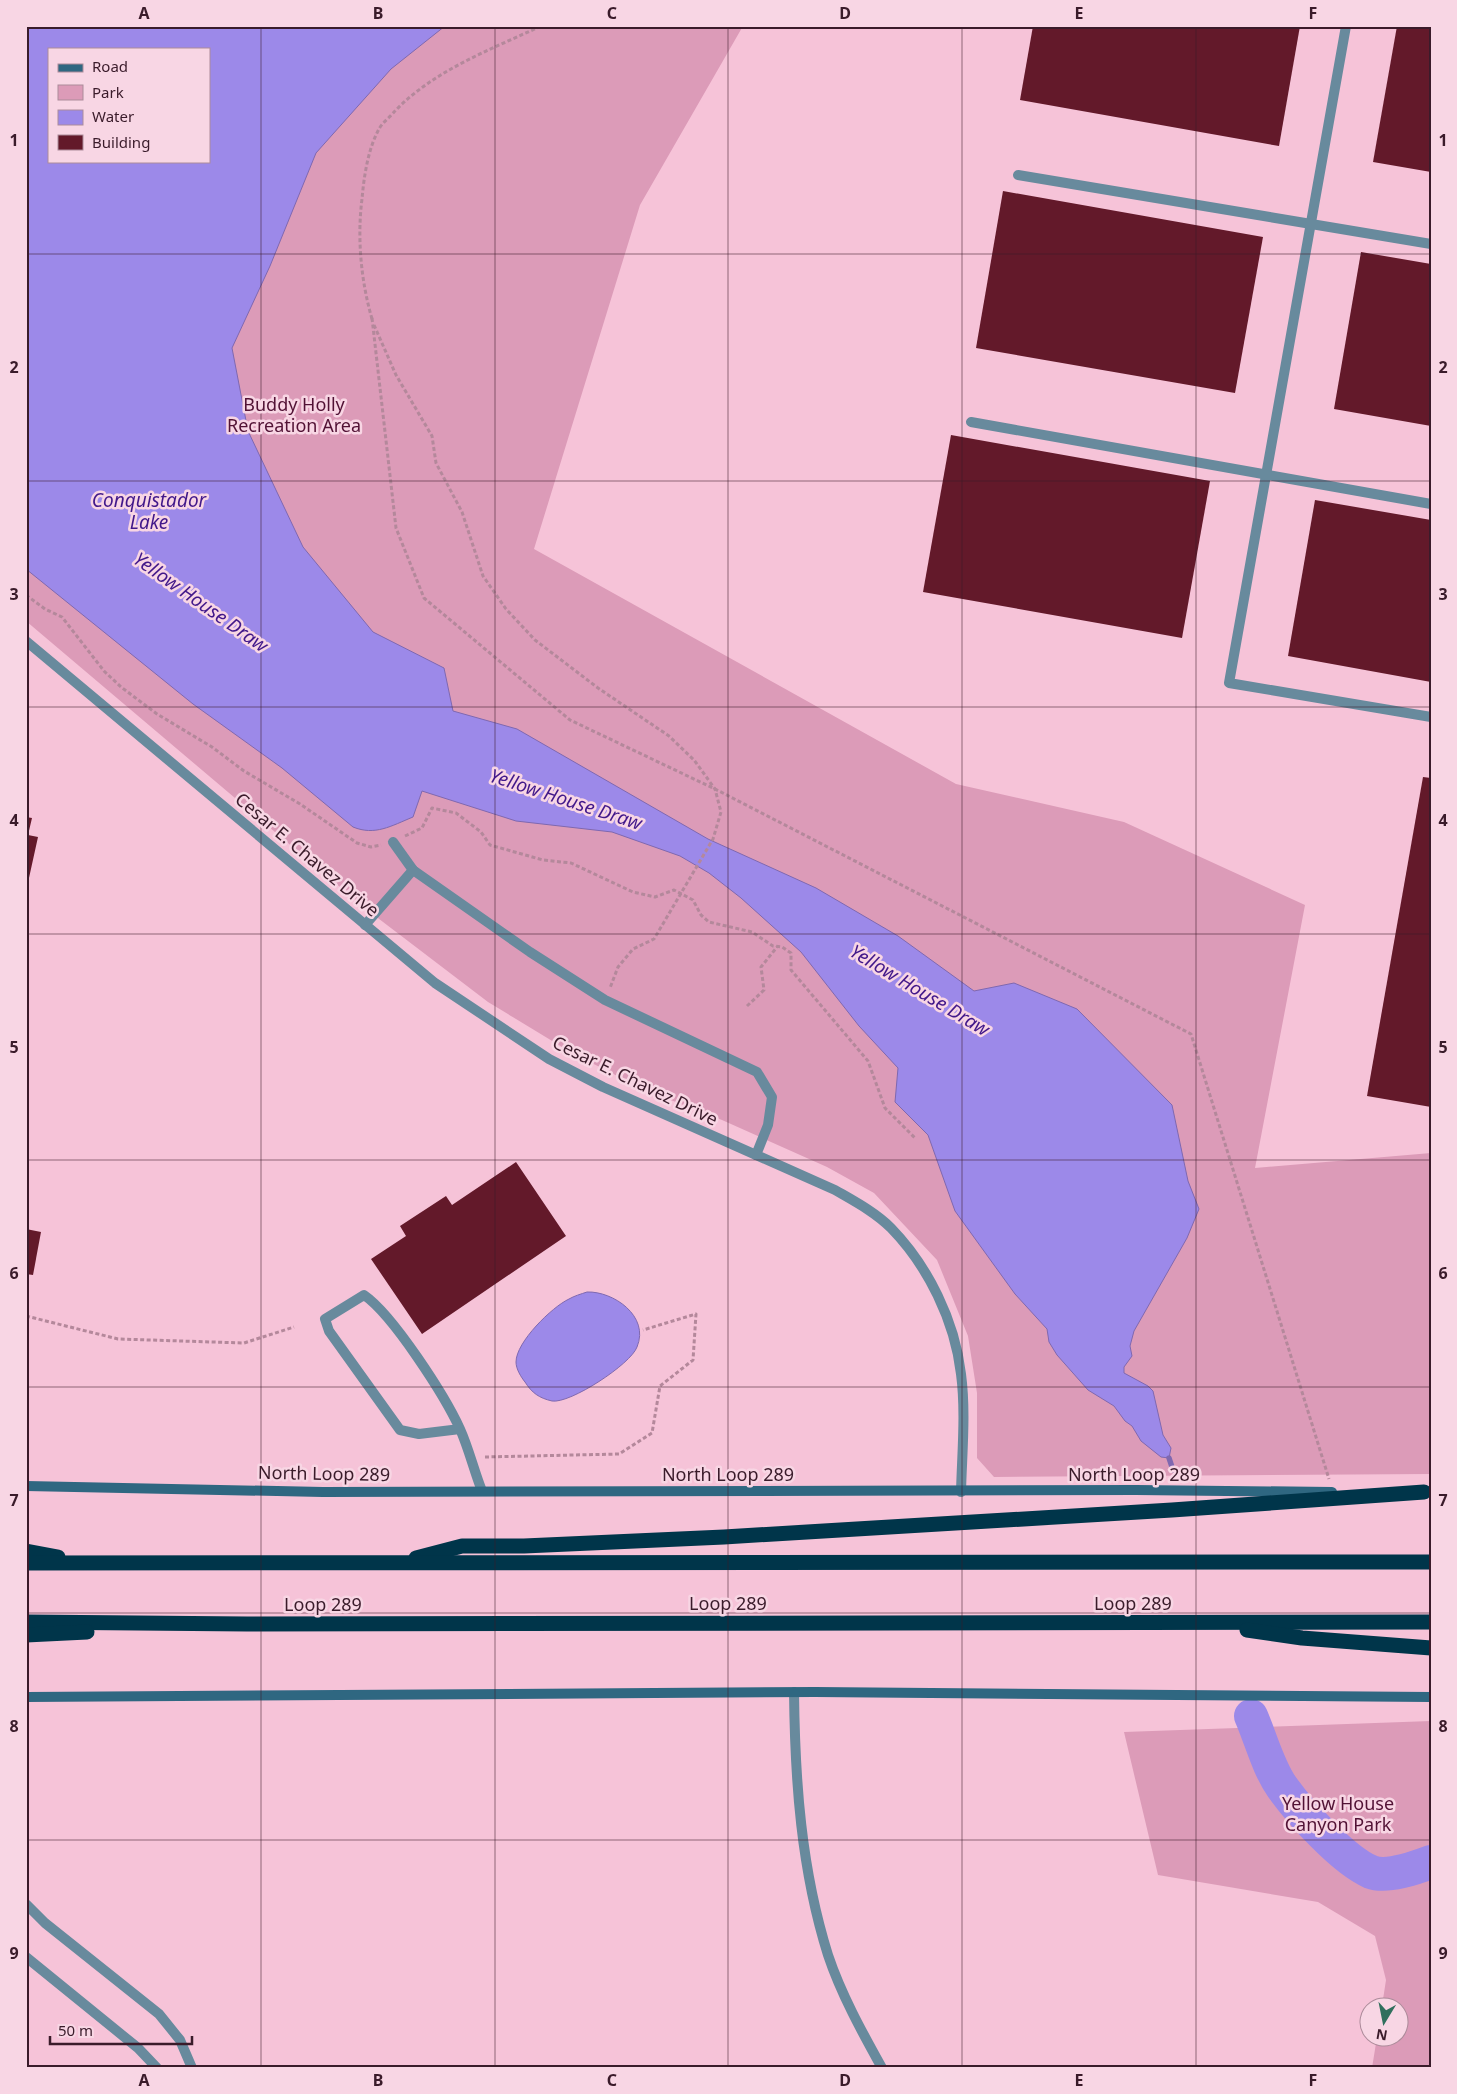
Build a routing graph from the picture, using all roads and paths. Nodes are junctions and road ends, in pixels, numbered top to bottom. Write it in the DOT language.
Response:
graph roads {
  1 [pos="541,26"];
  2 [pos="1346,26"];
  3 [pos="1018,175"];
  4 [pos="1311,222"];
  5 [pos="1431,244"];
  6 [pos="372,318"];
  7 [pos="971,422"];
  8 [pos="1266,476"];
  9 [pos="1431,504"];
  10 [pos="26,595"];
  11 [pos="26,641"];
  12 [pos="1431,717"];
  13 [pos="715,789"];
  14 [pos="393,842"];
  15 [pos="413,870"];
  16 [pos="682,893"];
  17 [pos="365,925"];
  18 [pos="778,947"];
  19 [pos="605,1000"];
  20 [pos="747,1006"];
  21 [pos="916,1140"];
  22 [pos="756,1155"];
  23 [pos="26,1316"];
  24 [pos="294,1327"];
  25 [pos="644,1330"];
  26 [pos="460,1429"];
  27 [pos="470,1457"];
  28 [pos="26,1486"];
  29 [pos="482,1491"];
  30 [pos="961,1492"];
  31 [pos="1333,1492"];
  32 [pos="1427,1492"];
  33 [pos="26,1551"];
  34 [pos="1431,1562"];
  35 [pos="88,1563"];
  36 [pos="397,1563"];
  37 [pos="26,1564"];
  38 [pos="26,1622"];
  39 [pos="1431,1622"];
  40 [pos="1191,1623"];
  41 [pos="248,1624"];
  42 [pos="26,1635"];
  43 [pos="1431,1648"];
  44 [pos="794,1692"];
  45 [pos="26,1697"];
  46 [pos="1431,1697"];
  47 [pos="26,1904"];
  48 [pos="26,1957"];
  49 [pos="157,2068"];
  50 [pos="192,2068"];
  51 [pos="882,2068"];
  1 -- 6 [label="path"];
  2 -- 4 [label="street"];
  3 -- 4 [label="street"];
  4 -- 5 [label="street"];
  4 -- 8 [label="street"];
  6 -- 13 [label="path"];
  6 -- 13 [label="path"];
  7 -- 8 [label="street"];
  8 -- 9 [label="street"];
  8 -- 12 [label="street"];
  10 -- 14 [label="path"];
  11 -- 17 [label="street, Cesar E. Chavez Drive"];
  13 -- 16 [label="path"];
  13 -- 31 [label="path"];
  14 -- 15 [label="street"];
  14 -- 16 [label="path"];
  15 -- 17 [label="street"];
  15 -- 19 [label="street"];
  16 -- 18 [label="path"];
  16 -- 19 [label="path"];
  17 -- 22 [label="street, Cesar E. Chavez Drive"];
  18 -- 20 [label="path"];
  18 -- 21 [label="path"];
  19 -- 22 [label="street"];
  22 -- 30 [label="street, Cesar E. Chavez Drive"];
  23 -- 24 [label="path"];
  25 -- 27 [label="path"];
  26 -- 26 [label="street"];
  26 -- 27 [label="street"];
  27 -- 29 [label="street"];
  28 -- 29 [label="main road, North Loop 289"];
  29 -- 30 [label="main road, North Loop 289"];
  30 -- 31 [label="main road, North Loop 289"];
  31 -- 32 [label="main road, North Loop 289"];
  32 -- 36 [label="highway"];
  33 -- 35 [label="highway"];
  34 -- 36 [label="highway"];
  35 -- 36 [label="highway"];
  35 -- 37 [label="highway"];
  38 -- 41 [label="highway, Loop 289"];
  39 -- 40 [label="highway, Loop 289"];
  40 -- 41 [label="highway, Loop 289"];
  40 -- 43 [label="highway"];
  41 -- 42 [label="highway"];
  44 -- 45 [label="main road"];
  44 -- 46 [label="main road"];
  44 -- 51 [label="street"];
  47 -- 50 [label="street"];
  48 -- 49 [label="street"];
}
